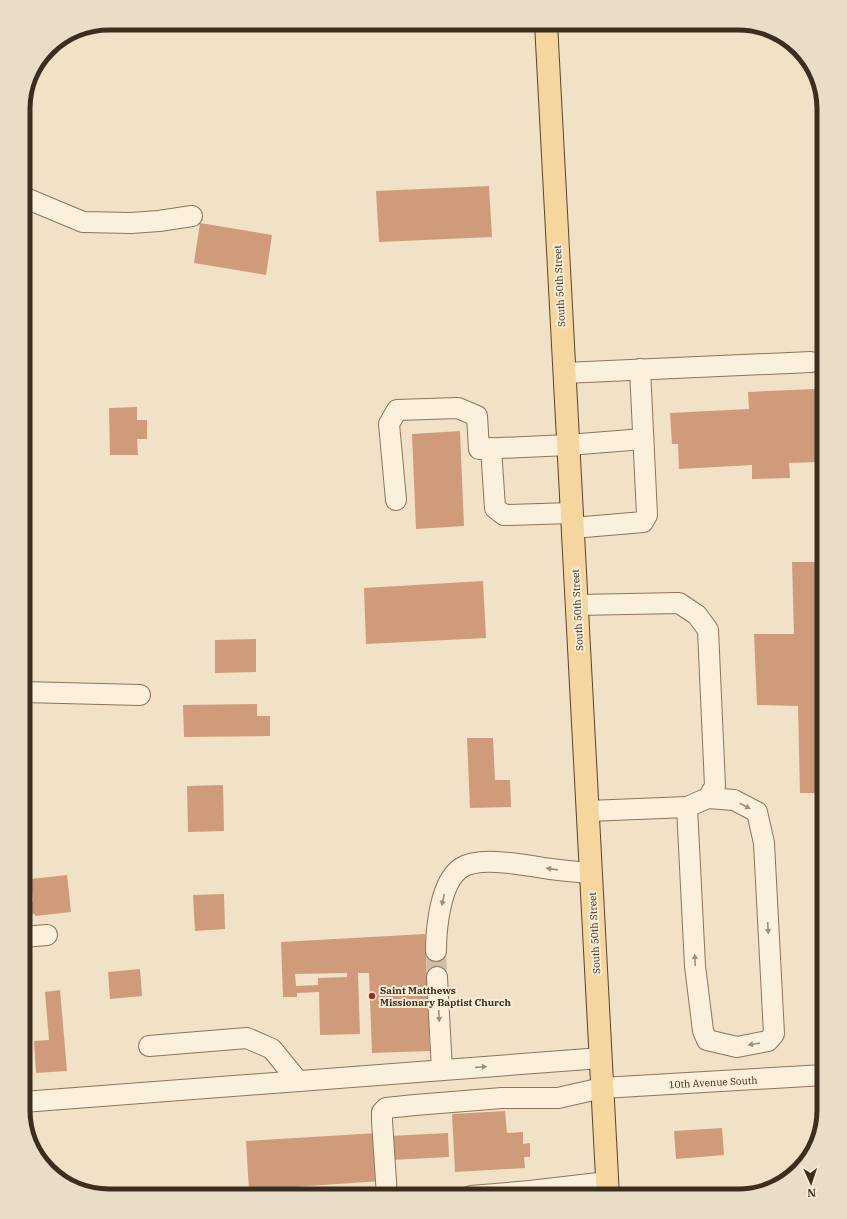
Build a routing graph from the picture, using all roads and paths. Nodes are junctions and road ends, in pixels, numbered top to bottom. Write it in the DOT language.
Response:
graph roads {
  1 [pos="546,30"];
  2 [pos="30,200"];
  3 [pos="192,216"];
  4 [pos="811,362"];
  5 [pos="640,369"];
  6 [pos="564,373"];
  7 [pos="643,439"];
  8 [pos="568,445"];
  9 [pos="491,448"];
  10 [pos="396,500"];
  11 [pos="573,521"];
  12 [pos="577,605"];
  13 [pos="30,692"];
  14 [pos="140,695"];
  15 [pos="708,798"];
  16 [pos="687,807"];
  17 [pos="588,811"];
  18 [pos="591,873"];
  19 [pos="46,935"];
  20 [pos="30,936"];
  21 [pos="436,951"];
  22 [pos="437,978"];
  23 [pos="149,1046"];
  24 [pos="601,1058"];
  25 [pos="442,1070"];
  26 [pos="817,1075"];
  27 [pos="298,1081"];
  28 [pos="602,1088"];
  29 [pos="30,1101"];
  30 [pos="387,1189"];
  31 [pos="608,1189"];
  1 -- 6 [label="main road, South 50th Street"];
  2 -- 3 [label="street"];
  4 -- 5 [label="street"];
  5 -- 6 [label="street"];
  5 -- 7 [label="street"];
  6 -- 8 [label="main road, South 50th Street"];
  7 -- 8 [label="street"];
  7 -- 11 [label="street"];
  8 -- 9 [label="street"];
  8 -- 11 [label="main road, South 50th Street"];
  9 -- 10 [label="street"];
  9 -- 11 [label="street"];
  11 -- 12 [label="main road, South 50th Street"];
  12 -- 15 [label="street"];
  12 -- 17 [label="main road, South 50th Street"];
  13 -- 14 [label="street"];
  15 -- 16 [label="street"];
  15 -- 16 [label="street, one-way"];
  16 -- 17 [label="street"];
  17 -- 18 [label="main road, South 50th Street"];
  18 -- 21 [label="street, one-way"];
  18 -- 24 [label="main road, South 50th Street"];
  19 -- 20 [label="street"];
  22 -- 25 [label="street, one-way"];
  23 -- 27 [label="street"];
  25 -- 24 [label="street, one-way"];
  24 -- 28 [label="main road, South 50th Street"];
  25 -- 27 [label="street"];
  26 -- 28 [label="street, 10th Avenue South"];
  27 -- 29 [label="street"];
  28 -- 30 [label="street, 10th Avenue South"];
  28 -- 31 [label="main road, South 50th Street"];
}
